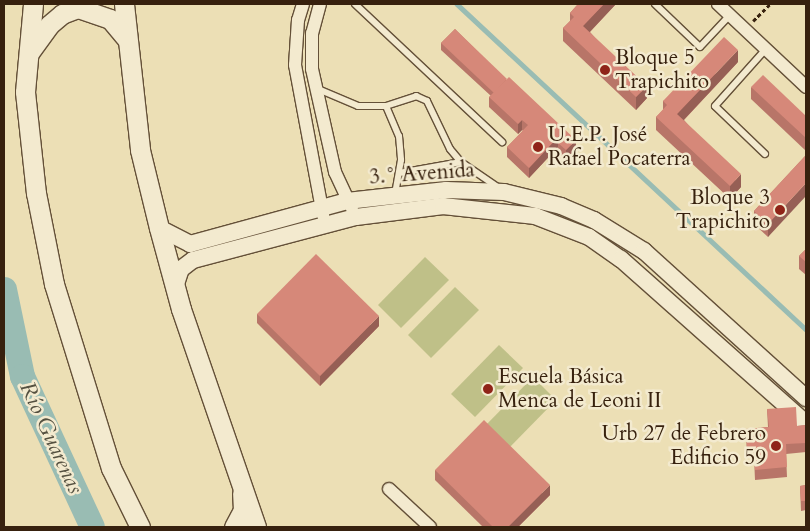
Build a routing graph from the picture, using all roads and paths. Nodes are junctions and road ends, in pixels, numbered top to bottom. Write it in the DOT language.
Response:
graph roads {
  1 [pos="33,4"];
  2 [pos="124,4"];
  3 [pos="303,4"];
  4 [pos="320,4"];
  5 [pos="355,4"];
  6 [pos="655,4"];
  7 [pos="718,4"];
  8 [pos="770,4"];
  9 [pos="730,15"];
  10 [pos="745,29"];
  11 [pos="128,39"];
  12 [pos="766,49"];
  13 [pos="27,56"];
  14 [pos="806,87"];
  15 [pos="316,89"];
  16 [pos="386,106"];
  17 [pos="502,142"];
  18 [pos="765,154"];
  19 [pos="461,162"];
  20 [pos="399,174"];
  21 [pos="504,192"];
  22 [pos="394,196"];
  23 [pos="347,201"];
  24 [pos="322,208"];
  25 [pos="356,217"];
  26 [pos="326,226"];
  27 [pos="159,228"];
  28 [pos="175,287"];
  29 [pos="806,398"];
  30 [pos="806,423"];
  31 [pos="241,484"];
  32 [pos="389,489"];
  33 [pos="140,527"];
  34 [pos="234,527"];
  35 [pos="256,527"];
  36 [pos="430,527"];
  1 -- 13 [label="main road"];
  2 -- 11 [label="main road"];
  3 -- 24 [label="street"];
  4 -- 15 [label="street"];
  5 -- 17 [label="lane"];
  6 -- 9 [label="lane"];
  7 -- 9 [label="street"];
  8 -- 10 [label="path"];
  9 -- 10 [label="street"];
  10 -- 12 [label="street"];
  11 -- 13 [label="main road"];
  11 -- 27 [label="main road"];
  12 -- 14 [label="street"];
  12 -- 18 [label="lane"];
  13 -- 33 [label="main road"];
  15 -- 16 [label="lane"];
  15 -- 23 [label="street"];
  16 -- 19 [label="lane"];
  16 -- 20 [label="lane"];
  19 -- 20 [label="lane"];
  19 -- 21 [label="lane"];
  20 -- 22 [label="lane"];
  21 -- 22 [label="street, 3.° Avenida"];
  21 -- 29 [label="street, 3.° Avenida"];
  22 -- 23 [label="street, 3.° Avenida"];
  23 -- 24 [label="street, 3.° Avenida"];
  23 -- 25 [label="street"];
  24 -- 26 [label="street"];
  24 -- 27 [label="street, 3.° Avenida"];
  25 -- 26 [label="street, 3.° Avenida"];
  25 -- 30 [label="street, 3.° Avenida"];
  26 -- 28 [label="street, 3.° Avenida"];
  27 -- 28 [label="main road"];
  28 -- 31 [label="main road"];
  31 -- 34 [label="main road"];
  31 -- 35 [label="main road"];
  32 -- 36 [label="street"];
}
